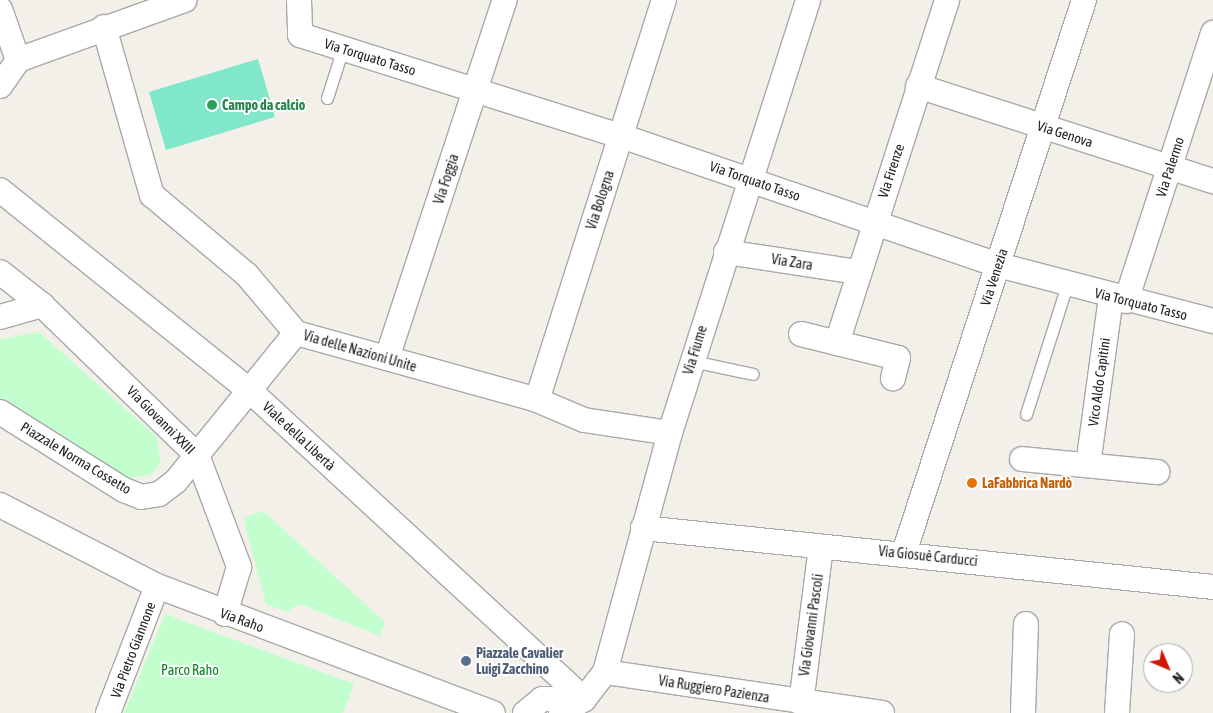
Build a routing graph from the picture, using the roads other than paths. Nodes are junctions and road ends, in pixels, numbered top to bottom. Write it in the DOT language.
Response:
graph roads {
  1 [pos="185,0"];
  2 [pos="299,0"];
  3 [pos="505,0"];
  4 [pos="664,0"];
  5 [pos="808,0"];
  6 [pos="947,0"];
  7 [pos="1084,0"];
  8 [pos="0,9"];
  9 [pos="104,27"];
  10 [pos="1213,33"];
  11 [pos="343,48"];
  12 [pos="18,60"];
  13 [pos="0,86"];
  14 [pos="918,86"];
  15 [pos="476,89"];
  16 [pos="327,98"];
  17 [pos="1043,127"];
  18 [pos="621,136"];
  19 [pos="1170,169"];
  20 [pos="749,179"];
  21 [pos="1213,181"];
  22 [pos="0,190"];
  23 [pos="874,222"];
  24 [pos="726,252"];
  25 [pos="998,266"];
  26 [pos="0,272"];
  27 [pos="859,272"];
  28 [pos="1067,285"];
  29 [pos="1118,300"];
  30 [pos="42,305"];
  31 [pos="0,317"];
  32 [pos="1213,321"];
  33 [pos="296,333"];
  34 [pos="800,334"];
  35 [pos="837,343"];
  36 [pos="388,358"];
  37 [pos="692,361"];
  38 [pos="753,374"];
  39 [pos="893,378"];
  40 [pos="249,390"];
  41 [pos="537,400"];
  42 [pos="0,412"];
  43 [pos="1026,414"];
  44 [pos="670,433"];
  45 [pos="197,455"];
  46 [pos="1022,459"];
  47 [pos="1088,465"];
  48 [pos="1157,472"];
  49 [pos="0,505"];
  50 [pos="643,528"];
  51 [pos="821,547"];
  52 [pos="904,553"];
  53 [pos="158,586"];
  54 [pos="1213,587"];
  55 [pos="226,614"];
  56 [pos="1026,624"];
  57 [pos="1122,634"];
  58 [pos="605,672"];
  59 [pos="800,702"];
  60 [pos="747,704"];
  61 [pos="584,706"];
  62 [pos="108,713"];
  63 [pos="493,713"];
  64 [pos="524,713"];
  65 [pos="561,713"];
  66 [pos="882,713"];
  67 [pos="1023,713"];
  68 [pos="1117,713"];
  1 -- 9 [label="street"];
  2 -- 11 [label="street, Via Torquato Tasso"];
  3 -- 15 [label="street, Via Foggia"];
  4 -- 18 [label="street, Via Bologna"];
  5 -- 20 [label="street, Via Fiume"];
  6 -- 14 [label="street, Via Firenze"];
  7 -- 17 [label="street, Via Venezia"];
  8 -- 12 [label="street"];
  9 -- 12 [label="street"];
  9 -- 33 [label="street, Via delle Nazioni Unite"];
  10 -- 19 [label="street, Via Palermo"];
  11 -- 15 [label="street, Via Torquato Tasso"];
  11 -- 16 [label="lane"];
  12 -- 13 [label="street"];
  14 -- 17 [label="street, Via Genova"];
  14 -- 23 [label="street, Via Firenze"];
  15 -- 18 [label="street, Via Torquato Tasso"];
  15 -- 36 [label="street, Via Foggia"];
  17 -- 19 [label="street, Via Genova"];
  17 -- 25 [label="street, Via Venezia"];
  18 -- 20 [label="street, Via Torquato Tasso"];
  18 -- 41 [label="street, Via Bologna"];
  19 -- 21 [label="street, Via Genova"];
  19 -- 29 [label="street, Via Palermo"];
  20 -- 23 [label="street, Via Torquato Tasso"];
  20 -- 24 [label="street, Via Fiume"];
  22 -- 40 [label="street, Viale della Libertà"];
  23 -- 25 [label="street, Via Torquato Tasso"];
  23 -- 27 [label="street, Via Firenze"];
  24 -- 27 [label="street, Via Zara"];
  24 -- 37 [label="street, Via Fiume"];
  25 -- 28 [label="street, Via Torquato Tasso"];
  25 -- 52 [label="street, Via Venezia"];
  26 -- 30 [label="street, Via Giovanni XXIII"];
  27 -- 35 [label="street, Via Firenze"];
  28 -- 29 [label="street, Via Torquato Tasso"];
  28 -- 43 [label="lane"];
  29 -- 32 [label="street, Via Torquato Tasso"];
  29 -- 47 [label="street, Vico Aldo Capitini"];
  30 -- 31 [label="street"];
  30 -- 45 [label="street, Via Giovanni XXIII"];
  33 -- 36 [label="street, Via delle Nazioni Unite"];
  33 -- 40 [label="street, Piazzale Norma Cossetto"];
  34 -- 35 [label="street"];
  35 -- 39 [label="street"];
  36 -- 41 [label="street, Via delle Nazioni Unite"];
  37 -- 38 [label="lane"];
  37 -- 44 [label="street, Via Fiume"];
  40 -- 45 [label="street, Piazzale Norma Cossetto"];
  40 -- 61 [label="street, Viale della Libertà"];
  41 -- 44 [label="street, Via delle Nazioni Unite"];
  42 -- 45 [label="street, Piazzale Norma Cossetto"];
  44 -- 50 [label="street, Via Fiume"];
  45 -- 55 [label="street, Via Giovanni XXIII"];
  46 -- 47 [label="street"];
  47 -- 48 [label="street"];
  49 -- 53 [label="street, Via Raho"];
  50 -- 51 [label="street, Via Giosuè Carducci"];
  50 -- 58 [label="street, Via Fiume"];
  51 -- 52 [label="street, Via Giosuè Carducci"];
  51 -- 59 [label="street, Via Giovanni Pascoli"];
  52 -- 54 [label="street, Via Giosuè Carducci"];
  53 -- 55 [label="street, Via Raho"];
  53 -- 62 [label="street, Via Pietro Giannone"];
  55 -- 63 [label="street, Via Raho"];
  56 -- 67 [label="street"];
  57 -- 68 [label="street"];
  58 -- 60 [label="street, Via Ruggiero Pazienza"];
  58 -- 61 [label="street, Via Fiume"];
  59 -- 60 [label="street, Via Ruggiero Pazienza"];
  59 -- 66 [label="street, Via Ruggiero Pazienza"];
  61 -- 64 [label="street"];
  61 -- 65 [label="street, Via Fiume"];
}
